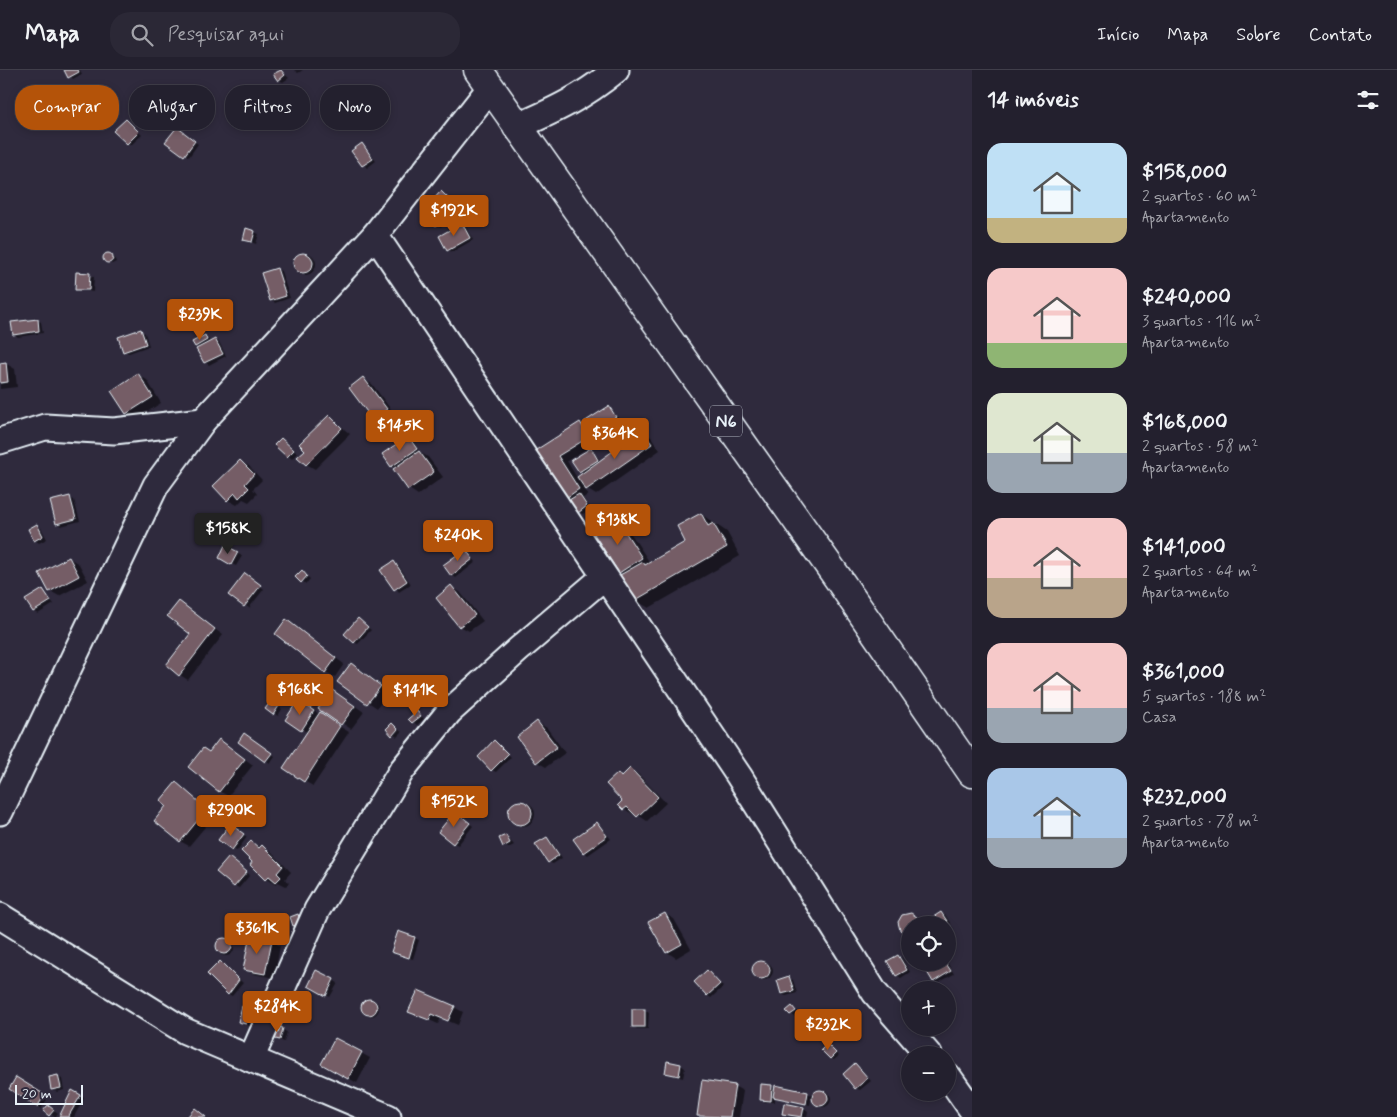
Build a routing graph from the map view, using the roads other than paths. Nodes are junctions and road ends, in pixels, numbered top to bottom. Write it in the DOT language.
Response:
graph roads {
  1 [pos="616,70"];
  2 [pos="484,79"];
  3 [pos="516,126"];
  4 [pos="375,235"];
  5 [pos="202,421"];
  6 [pos="0,441"];
  7 [pos="604,577"];
  8 [pos="972,773"];
  9 [pos="0,812"];
  10 [pos="0,916"];
  11 [pos="921,1046"];
  12 [pos="251,1059"];
  13 [pos="956,1087"];
  14 [pos="972,1110"];
  15 [pos="388,1117"];
  1 -- 3 [label="street"];
  2 -- 3 [label="highway, N6"];
  2 -- 4 [label="street"];
  3 -- 8 [label="highway, N6"];
  4 -- 5 [label="street"];
  4 -- 7 [label="street"];
  5 -- 6 [label="street"];
  5 -- 9 [label="street"];
  7 -- 11 [label="street"];
  7 -- 12 [label="street"];
  10 -- 12 [label="street"];
  12 -- 15 [label="street"];
  13 -- 14 [label="street"];
}
